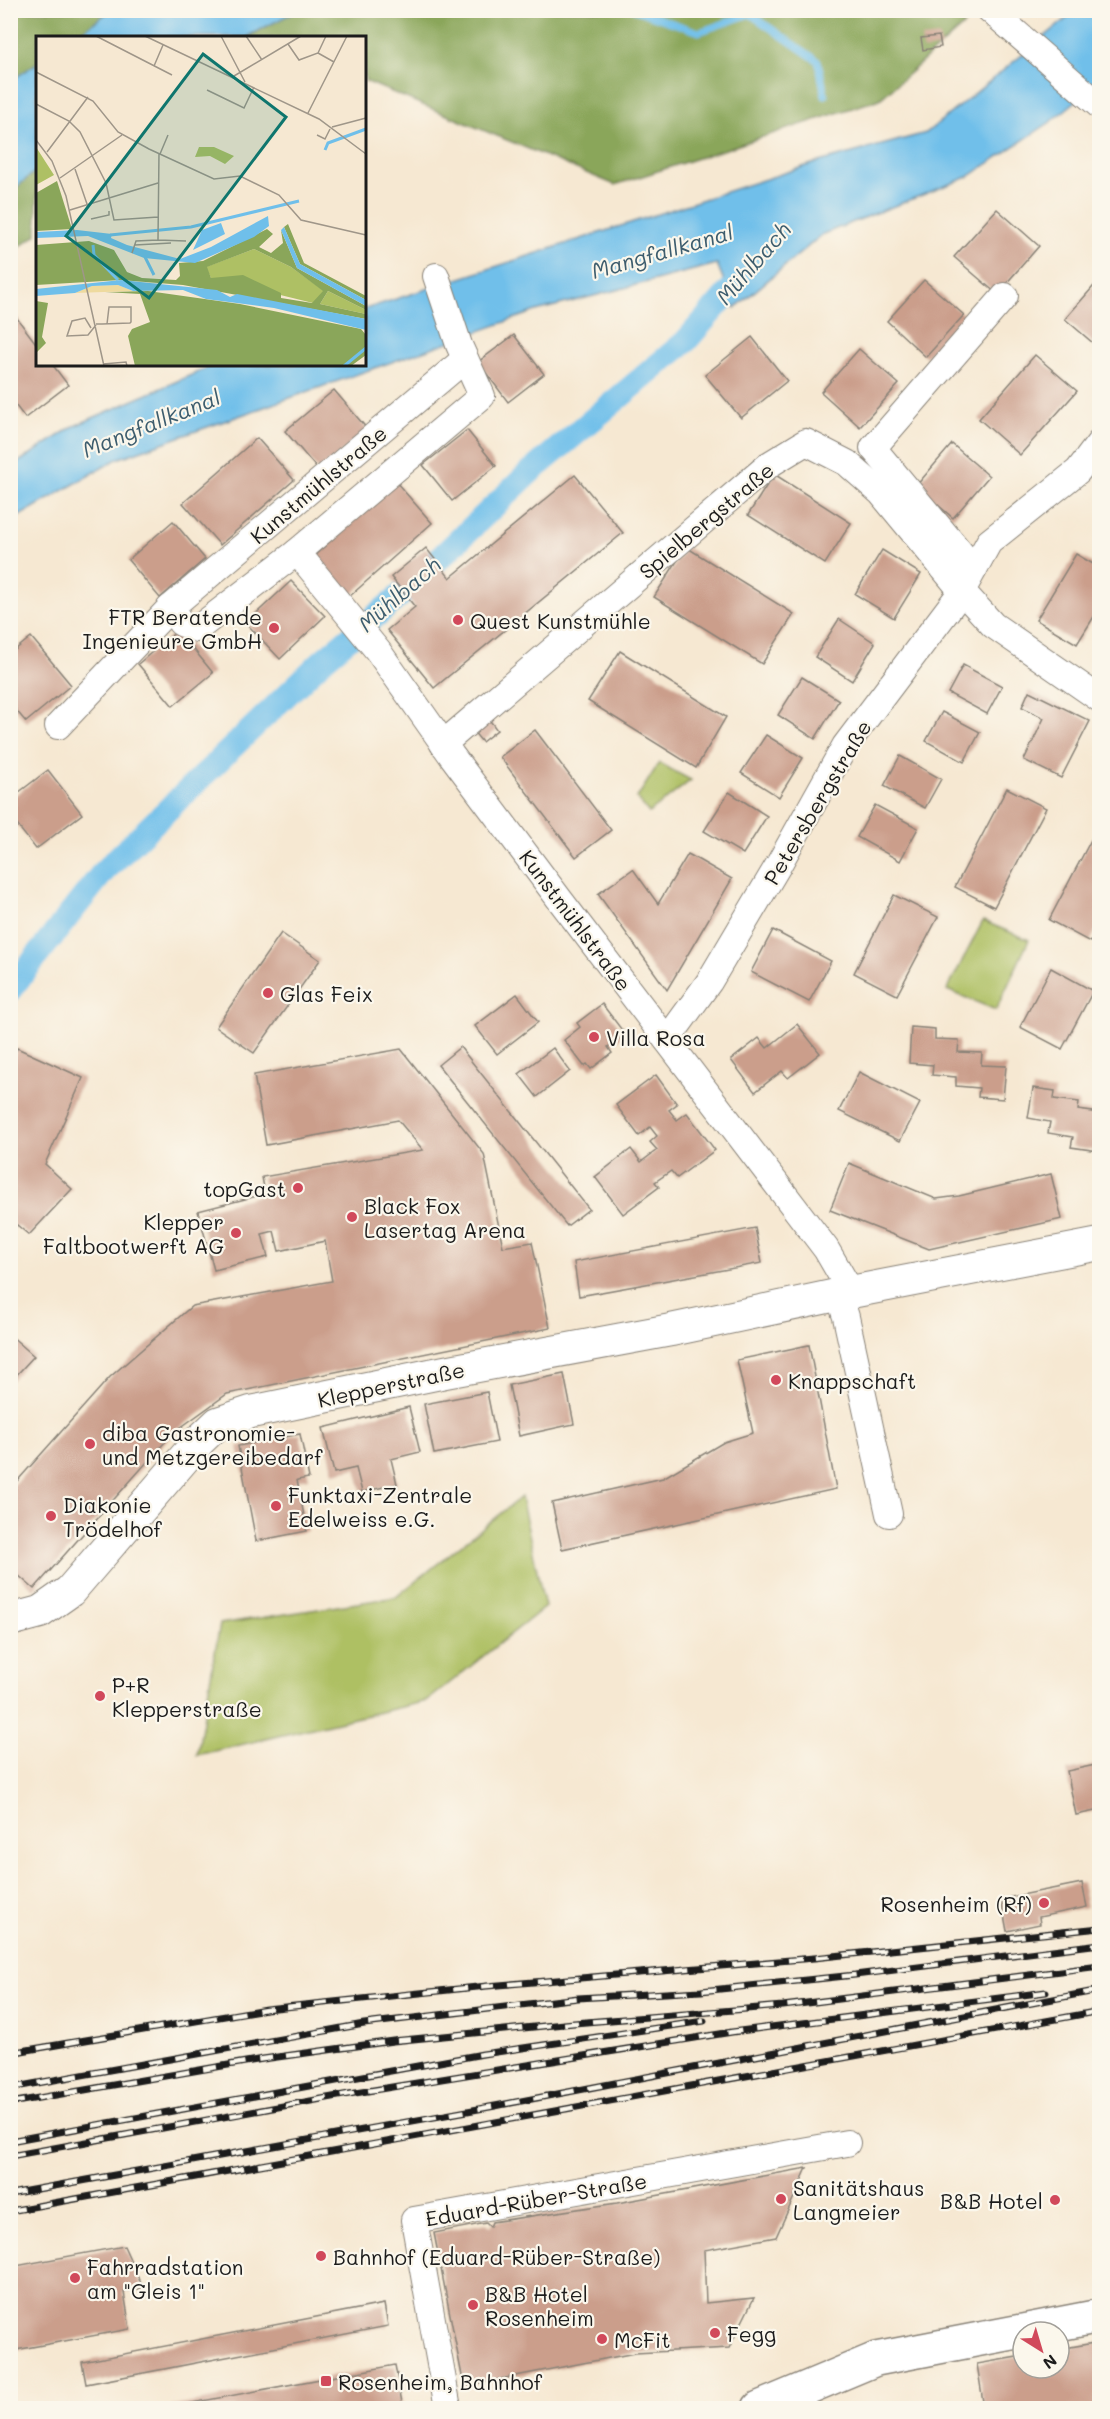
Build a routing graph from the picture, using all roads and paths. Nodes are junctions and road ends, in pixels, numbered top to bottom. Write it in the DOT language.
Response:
graph roads {
  1 [pos="990,10"];
  2 [pos="1097,104"];
  3 [pos="436,276"];
  4 [pos="1005,296"];
  5 [pos="462,352"];
  6 [pos="1100,442"];
  7 [pos="297,552"];
  8 [pos="974,569"];
  9 [pos="962,591"];
  10 [pos="170,608"];
  11 [pos="1100,699"];
  12 [pos="58,726"];
  13 [pos="443,744"];
  14 [pos="667,1040"];
  15 [pos="1100,1245"];
  16 [pos="845,1293"];
  17 [pos="889,1514"];
  18 [pos="10,1620"];
  19 [pos="847,2143"];
  20 [pos="1100,2316"];
  21 [pos="775,2405"];
  22 [pos="448,2409"];
  1 -- 2 [label="street"];
  3 -- 5 [label="street"];
  4 -- 8 [label="street"];
  5 -- 7 [label="street, Kunstmühlstraße"];
  5 -- 10 [label="street, Kunstmühlstraße"];
  6 -- 8 [label="street, Petersbergstraße"];
  7 -- 10 [label="street, Kunstmühlstraße"];
  7 -- 13 [label="street, Kunstmühlstraße"];
  8 -- 9 [label="street, Petersbergstraße"];
  9 -- 11 [label="street"];
  9 -- 13 [label="street, Spielbergstraße"];
  9 -- 14 [label="street, Petersbergstraße"];
  10 -- 12 [label="street, Kunstmühlstraße"];
  13 -- 14 [label="street, Kunstmühlstraße"];
  14 -- 16 [label="street, Kunstmühlstraße"];
  15 -- 16 [label="street, Klepperstraße"];
  16 -- 17 [label="street, Kunstmühlstraße"];
  16 -- 18 [label="street, Klepperstraße"];
  19 -- 22 [label="street, Eduard-Rüber-Straße"];
  20 -- 21 [label="main road"];
}
